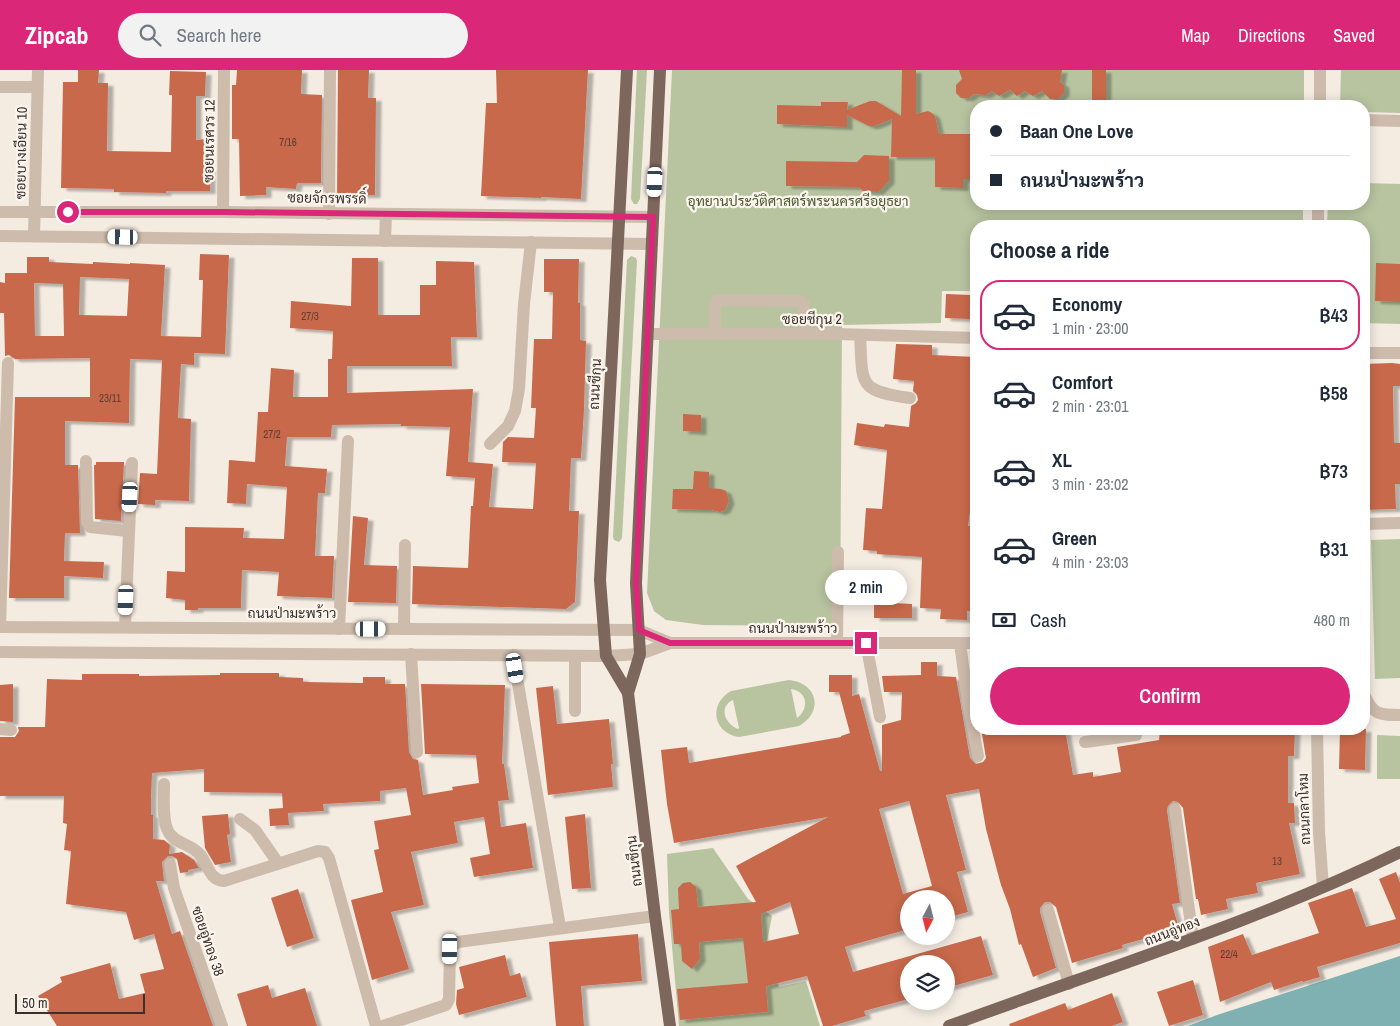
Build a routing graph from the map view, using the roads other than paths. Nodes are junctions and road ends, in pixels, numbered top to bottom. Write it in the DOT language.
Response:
graph roads {
  1 [pos="38,70"];
  2 [pos="224,70"];
  3 [pos="330,70"];
  4 [pos="627,70"];
  5 [pos="660,70"];
  6 [pos="1320,70"];
  7 [pos="0,87"];
  8 [pos="37,87"];
  9 [pos="1320,100"];
  10 [pos="1370,120"];
  11 [pos="1400,121"];
  12 [pos="0,212"];
  13 [pos="34,212"];
  14 [pos="223,212"];
  15 [pos="329,214"];
  16 [pos="386,214"];
  17 [pos="619,216"];
  18 [pos="653,217"];
  19 [pos="0,236"];
  20 [pos="34,236"];
  21 [pos="385,241"];
  22 [pos="531,242"];
  23 [pos="617,242"];
  24 [pos="652,244"];
  25 [pos="648,334"];
  26 [pos="715,334"];
  27 [pos="803,334"];
  28 [pos="860,335"];
  29 [pos="970,338"];
  30 [pos="1400,352"];
  31 [pos="1370,353"];
  32 [pos="8,363"];
  33 [pos="910,398"];
  34 [pos="348,441"];
  35 [pos="490,444"];
  36 [pos="86,461"];
  37 [pos="132,463"];
  38 [pos="1400,523"];
  39 [pos="1370,524"];
  40 [pos="128,531"];
  41 [pos="405,545"];
  42 [pos="838,552"];
  43 [pos="0,627"];
  44 [pos="125,628"];
  45 [pos="339,629"];
  46 [pos="404,629"];
  47 [pos="603,630"];
  48 [pos="639,630"];
  49 [pos="670,643"];
  50 [pos="837,643"];
  51 [pos="866,643"];
  52 [pos="960,643"];
  53 [pos="970,643"];
  54 [pos="0,652"];
  55 [pos="410,654"];
  56 [pos="640,654"];
  57 [pos="513,655"];
  58 [pos="575,656"];
  59 [pos="606,656"];
  60 [pos="628,693"];
  61 [pos="1370,706"];
  62 [pos="575,711"];
  63 [pos="970,714"];
  64 [pos="1400,715"];
  65 [pos="880,717"];
  66 [pos="974,735"];
  67 [pos="1136,735"];
  68 [pos="1317,735"];
  69 [pos="1085,742"];
  70 [pos="417,752"];
  71 [pos="978,756"];
  72 [pos="164,784"];
  73 [pos="1175,809"];
  74 [pos="240,819"];
  75 [pos="1400,852"];
  76 [pos="278,863"];
  77 [pos="170,864"];
  78 [pos="1323,887"];
  79 [pos="1048,910"];
  80 [pos="655,916"];
  81 [pos="560,927"];
  82 [pos="1192,939"];
  83 [pos="1069,984"];
  84 [pos="396,1024"];
  85 [pos="222,1026"];
  86 [pos="376,1026"];
  87 [pos="383,1026"];
  88 [pos="670,1026"];
  89 [pos="949,1026"];
  1 -- 8 [label="street, ซอยบางเอียน 10"];
  2 -- 14 [label="street, ซอยนเรศวร 12"];
  3 -- 15 [label="street"];
  4 -- 17 [label="main road, ถนนชีกุน"];
  5 -- 18 [label="main road, ถนนชีกุน"];
  6 -- 9 [label="street"];
  7 -- 8 [label="street"];
  8 -- 13 [label="street, ซอยบางเอียน 10"];
  10 -- 11 [label="street"];
  12 -- 13 [label="street, ซอยจักรพรรดิ์"];
  13 -- 14 [label="street, ซอยจักรพรรดิ์"];
  13 -- 20 [label="street, ซอยบางเอียน 10"];
  14 -- 15 [label="street, ซอยจักรพรรดิ์"];
  15 -- 16 [label="street, ซอยจักรพรรดิ์"];
  16 -- 17 [label="street, ซอยจักรพรรดิ์"];
  16 -- 21 [label="street"];
  17 -- 18 [label="street, ซอยจักรพรรดิ์"];
  17 -- 23 [label="main road, ถนนชีกุน"];
  18 -- 24 [label="main road, ถนนชีกุน"];
  19 -- 20 [label="street"];
  20 -- 21 [label="street"];
  21 -- 22 [label="street"];
  22 -- 23 [label="street"];
  22 -- 35 [label="street"];
  23 -- 24 [label="street"];
  23 -- 47 [label="main road, ถนนชีกุน"];
  24 -- 25 [label="main road, ถนนชีกุน"];
  25 -- 26 [label="street, ซอยชีกุน 2"];
  25 -- 48 [label="main road, ถนนชีกุน"];
  26 -- 27 [label="street, ซอยชีกุน 2"];
  26 -- 27 [label="street"];
  27 -- 28 [label="street, ซอยชีกุน 2"];
  28 -- 29 [label="street, ซอยชีกุน 2"];
  28 -- 33 [label="street"];
  30 -- 31 [label="street"];
  32 -- 43 [label="street"];
  34 -- 45 [label="street"];
  36 -- 40 [label="street"];
  37 -- 40 [label="street"];
  38 -- 39 [label="street"];
  40 -- 44 [label="street"];
  41 -- 46 [label="street"];
  42 -- 50 [label="street"];
  43 -- 44 [label="street, ถนนป่ามะพร้าว"];
  44 -- 45 [label="street, ถนนป่ามะพร้าว"];
  45 -- 46 [label="street, ถนนป่ามะพร้าว"];
  46 -- 47 [label="street, ถนนป่ามะพร้าว"];
  47 -- 48 [label="street, ถนนป่ามะพร้าว"];
  47 -- 59 [label="main road, ถนนชีกุน"];
  48 -- 49 [label="street, ถนนป่ามะพร้าว"];
  48 -- 56 [label="main road, ถนนชีกุน"];
  49 -- 50 [label="street, ถนนป่ามะพร้าว"];
  49 -- 56 [label="street, ถนนป่ามะพร้าว"];
  50 -- 51 [label="street, ถนนป่ามะพร้าว"];
  51 -- 52 [label="street, ถนนป่ามะพร้าว"];
  51 -- 65 [label="street"];
  52 -- 53 [label="street, ถนนป่ามะพร้าว"];
  52 -- 63 [label="street"];
  54 -- 55 [label="street, ถนนป่ามะพร้าว"];
  55 -- 57 [label="street, ถนนป่ามะพร้าว"];
  55 -- 70 [label="street"];
  56 -- 59 [label="street, ถนนป่ามะพร้าว"];
  56 -- 60 [label="main road, ถนนชีกุน"];
  57 -- 58 [label="street, ถนนป่ามะพร้าว"];
  57 -- 81 [label="street"];
  58 -- 59 [label="street, ถนนป่ามะพร้าว"];
  58 -- 62 [label="street"];
  59 -- 60 [label="main road, ถนนชีกุน"];
  60 -- 80 [label="main road, ถนนชีกุน"];
  61 -- 64 [label="street"];
  66 -- 71 [label="street"];
  67 -- 69 [label="street"];
  68 -- 78 [label="street, ถนนกลาโหม"];
  72 -- 76 [label="street"];
  73 -- 82 [label="street"];
  74 -- 76 [label="street"];
  75 -- 78 [label="main road, ถนนอู่ทอง"];
  76 -- 86 [label="street"];
  77 -- 85 [label="street, ซอยอู่ทอง 38"];
  78 -- 82 [label="main road, ถนนอู่ทอง"];
  79 -- 83 [label="street"];
  80 -- 81 [label="street"];
  80 -- 88 [label="main road, ถนนชีกุน"];
  81 -- 84 [label="street"];
  82 -- 83 [label="main road, ถนนอู่ทอง"];
  83 -- 89 [label="main road, ถนนอู่ทอง"];
  84 -- 87 [label="street"];
}
